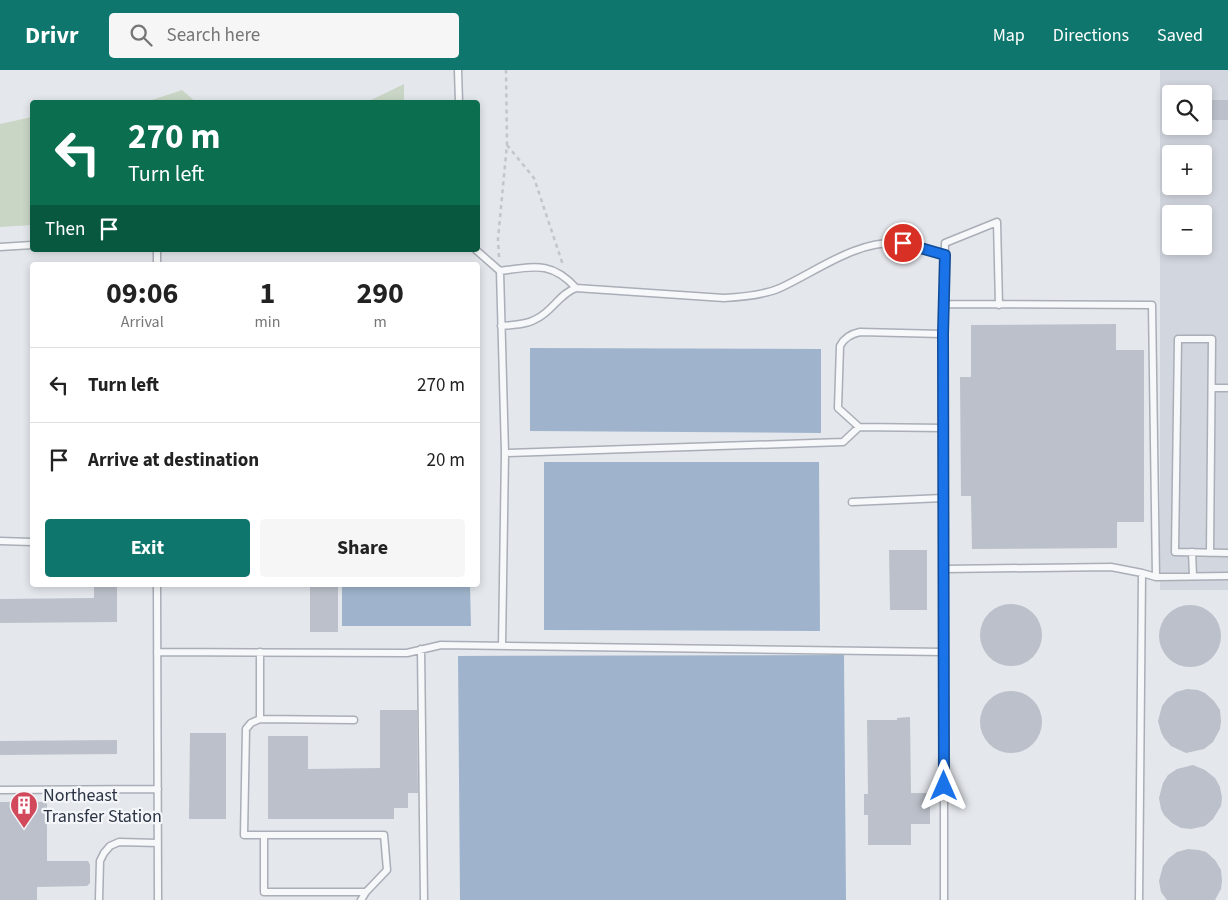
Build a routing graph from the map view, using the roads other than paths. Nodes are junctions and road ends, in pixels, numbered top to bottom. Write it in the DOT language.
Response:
graph roads {
  1 [pos="458,70"];
  2 [pos="459,100"];
  3 [pos="30,245"];
  4 [pos="0,247"];
  5 [pos="478,252"];
  6 [pos="945,255"];
  7 [pos="500,271"];
  8 [pos="576,288"];
  9 [pos="944,304"];
  10 [pos="999,305"];
  11 [pos="501,326"];
  12 [pos="943,334"];
  13 [pos="1212,388"];
  14 [pos="1228,388"];
  15 [pos="860,427"];
  16 [pos="943,428"];
  17 [pos="505,453"];
  18 [pos="944,498"];
  19 [pos="852,502"];
  20 [pos="0,541"];
  21 [pos="30,542"];
  22 [pos="1192,552"];
  23 [pos="1210,553"];
  24 [pos="1228,553"];
  25 [pos="944,569"];
  26 [pos="1142,573"];
  27 [pos="1193,576"];
  28 [pos="1228,576"];
  29 [pos="1156,577"];
  30 [pos="158,587"];
  31 [pos="502,646"];
  32 [pos="421,649"];
  33 [pos="158,652"];
  34 [pos="260,652"];
  35 [pos="944,652"];
  36 [pos="260,719"];
  37 [pos="354,720"];
  38 [pos="158,789"];
  39 [pos="0,790"];
  40 [pos="264,835"];
  41 [pos="158,843"];
  42 [pos="366,892"];
  43 [pos="99,900"];
  44 [pos="158,900"];
  45 [pos="361,900"];
  46 [pos="424,900"];
  47 [pos="944,900"];
  48 [pos="1139,900"];
  1 -- 2 [label="lane"];
  3 -- 4 [label="lane"];
  5 -- 7 [label="lane"];
  6 -- 8 [label="lane"];
  6 -- 9 [label="lane"];
  6 -- 10 [label="lane"];
  7 -- 8 [label="lane"];
  7 -- 11 [label="lane"];
  8 -- 11 [label="lane"];
  9 -- 10 [label="lane"];
  9 -- 12 [label="lane"];
  10 -- 29 [label="lane"];
  11 -- 17 [label="lane"];
  12 -- 15 [label="lane"];
  12 -- 16 [label="lane"];
  13 -- 14 [label="lane"];
  13 -- 22 [label="lane"];
  13 -- 23 [label="lane"];
  15 -- 16 [label="lane"];
  15 -- 17 [label="lane"];
  16 -- 18 [label="lane"];
  17 -- 31 [label="lane"];
  18 -- 19 [label="lane"];
  18 -- 25 [label="lane"];
  20 -- 21 [label="lane"];
  22 -- 23 [label="lane"];
  22 -- 27 [label="lane"];
  23 -- 24 [label="lane"];
  25 -- 26 [label="lane"];
  25 -- 35 [label="lane"];
  26 -- 29 [label="lane"];
  26 -- 48 [label="lane"];
  27 -- 28 [label="lane"];
  27 -- 29 [label="lane"];
  30 -- 33 [label="lane"];
  31 -- 32 [label="lane"];
  31 -- 35 [label="lane"];
  32 -- 34 [label="lane"];
  32 -- 46 [label="lane"];
  33 -- 34 [label="lane"];
  33 -- 38 [label="lane"];
  34 -- 36 [label="lane"];
  35 -- 47 [label="lane"];
  36 -- 37 [label="lane"];
  36 -- 40 [label="lane"];
  38 -- 39 [label="lane"];
  38 -- 41 [label="lane"];
  40 -- 42 [label="lane"];
  40 -- 42 [label="lane"];
  41 -- 43 [label="lane"];
  41 -- 44 [label="lane"];
  42 -- 45 [label="lane"];
}
